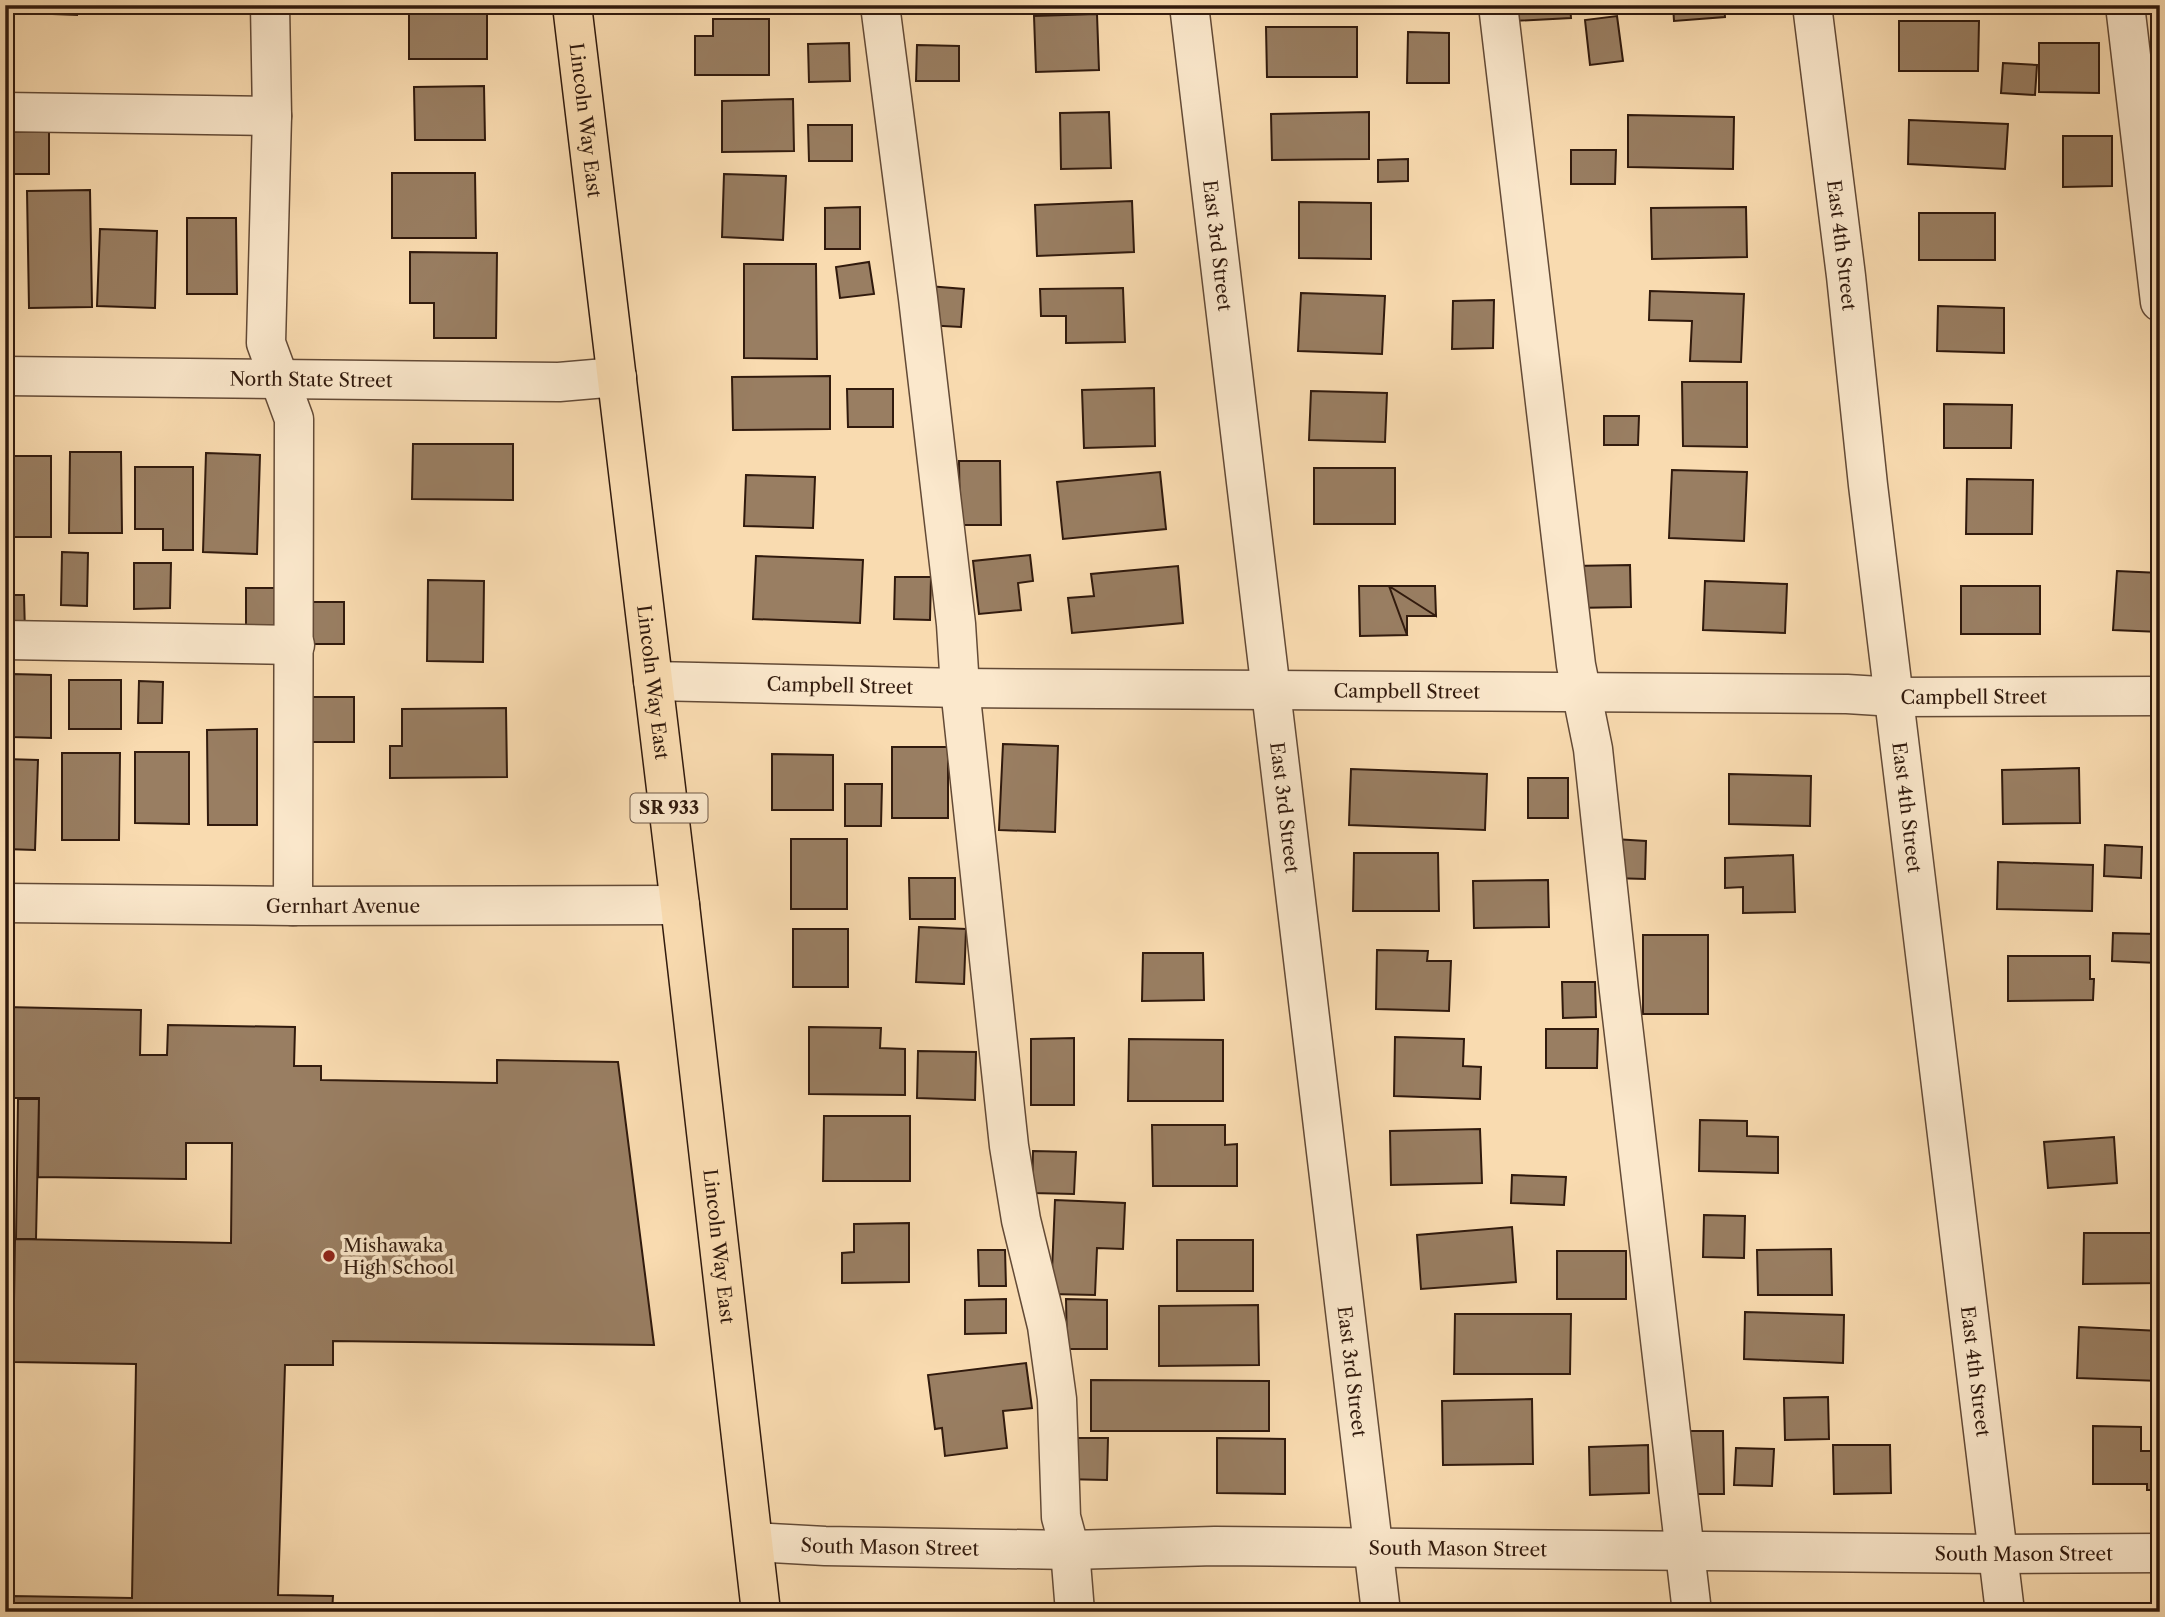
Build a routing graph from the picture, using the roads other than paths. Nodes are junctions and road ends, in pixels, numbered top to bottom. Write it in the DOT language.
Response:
graph roads {
  1 [pos="270,5"];
  2 [pos="572,5"];
  3 [pos="880,5"];
  4 [pos="1189,5"];
  5 [pos="1498,5"];
  6 [pos="1812,5"];
  7 [pos="2125,5"];
  8 [pos="5,112"];
  9 [pos="272,116"];
  10 [pos="2160,302"];
  11 [pos="5,376"];
  12 [pos="617,377"];
  13 [pos="280,380"];
  14 [pos="5,640"];
  15 [pos="295,645"];
  16 [pos="653,681"];
  17 [pos="960,688"];
  18 [pos="1270,689"];
  19 [pos="1582,692"];
  20 [pos="1895,696"];
  21 [pos="2160,696"];
  22 [pos="5,903"];
  23 [pos="680,905"];
  24 [pos="293,906"];
  25 [pos="754,1542"];
  26 [pos="1372,1547"];
  27 [pos="1070,1550"];
  28 [pos="1684,1551"];
  29 [pos="2160,1553"];
  30 [pos="1998,1554"];
  31 [pos="761,1612"];
  32 [pos="1075,1612"];
  33 [pos="1381,1612"];
  34 [pos="1692,1612"];
  35 [pos="2005,1612"];
  1 -- 9 [label="street"];
  2 -- 12 [label="main road, Lincoln Way East / SR 933"];
  3 -- 17 [label="street"];
  4 -- 18 [label="street, East 3rd Street"];
  5 -- 19 [label="street"];
  6 -- 20 [label="street, East 4th Street"];
  7 -- 10 [label="street"];
  8 -- 9 [label="street"];
  9 -- 13 [label="street"];
  11 -- 13 [label="street, North State Street"];
  12 -- 13 [label="street, North State Street"];
  12 -- 16 [label="main road, Lincoln Way East / SR 933"];
  13 -- 15 [label="street"];
  14 -- 15 [label="street"];
  15 -- 24 [label="street"];
  16 -- 17 [label="street, Campbell Street"];
  16 -- 23 [label="main road, Lincoln Way East / SR 933"];
  17 -- 18 [label="street, Campbell Street"];
  17 -- 27 [label="street"];
  18 -- 19 [label="street, Campbell Street"];
  18 -- 26 [label="street, East 3rd Street"];
  19 -- 20 [label="street, Campbell Street"];
  19 -- 28 [label="street"];
  20 -- 21 [label="street, Campbell Street"];
  20 -- 30 [label="street, East 4th Street"];
  22 -- 24 [label="street, Gernhart Avenue"];
  23 -- 24 [label="street, Gernhart Avenue"];
  23 -- 25 [label="main road, Lincoln Way East / SR 933"];
  25 -- 27 [label="street, South Mason Street"];
  25 -- 31 [label="main road, Lincoln Way East / SR 933"];
  26 -- 27 [label="street, South Mason Street"];
  26 -- 28 [label="street, South Mason Street"];
  26 -- 33 [label="street, East 3rd Street"];
  27 -- 32 [label="street"];
  28 -- 30 [label="street, South Mason Street"];
  28 -- 34 [label="street"];
  29 -- 30 [label="street, South Mason Street"];
  30 -- 35 [label="street, East 4th Street"];
}
